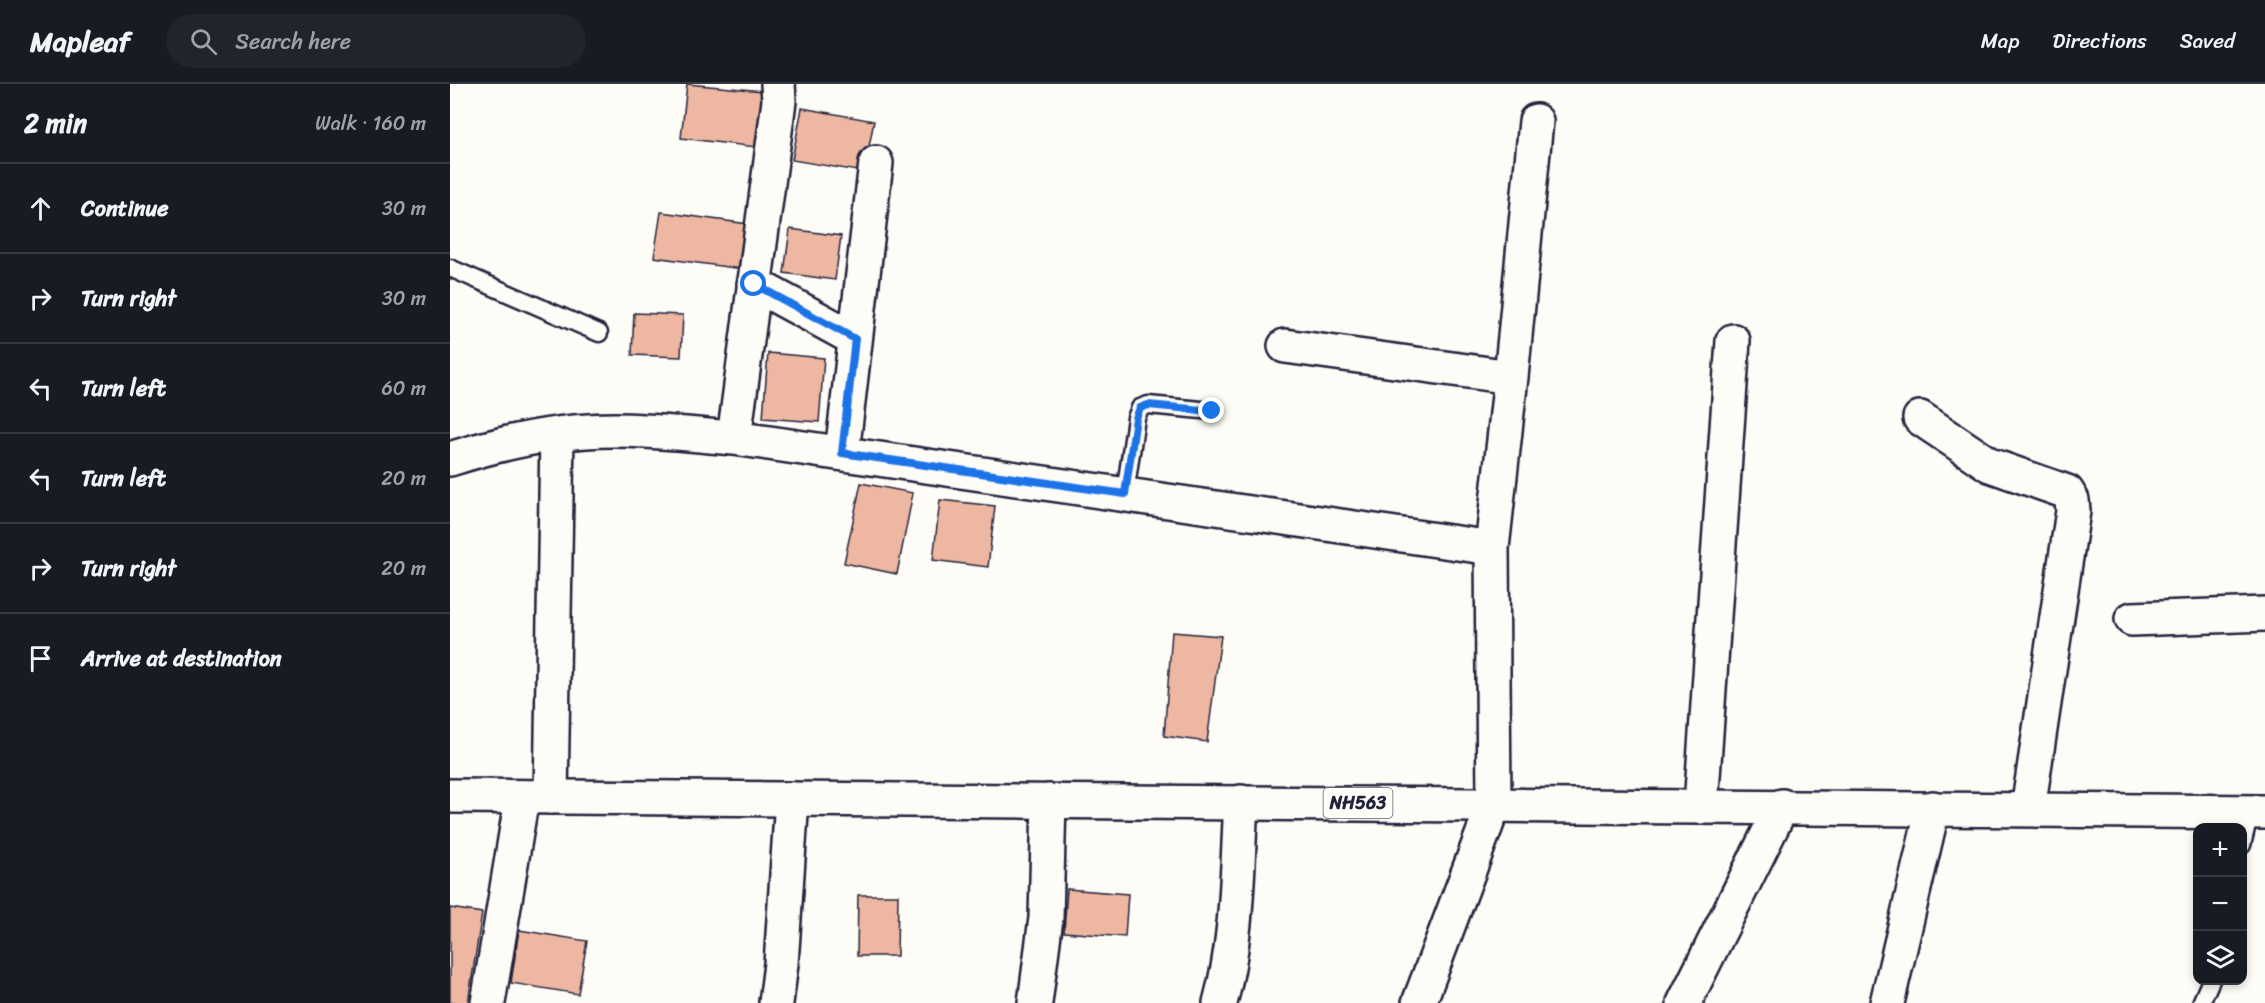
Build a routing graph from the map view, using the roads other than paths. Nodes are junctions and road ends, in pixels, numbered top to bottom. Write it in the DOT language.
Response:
graph roads {
  1 [pos="778,84"];
  2 [pos="1536,121"];
  3 [pos="876,163"];
  4 [pos="450,268"];
  5 [pos="754,284"];
  6 [pos="599,333"];
  7 [pos="855,339"];
  8 [pos="1733,341"];
  9 [pos="1285,346"];
  10 [pos="1511,377"];
  11 [pos="1212,411"];
  12 [pos="1920,418"];
  13 [pos="557,434"];
  14 [pos="734,438"];
  15 [pos="842,453"];
  16 [pos="450,459"];
  17 [pos="1125,494"];
  18 [pos="1492,548"];
  19 [pos="2265,614"];
  20 [pos="2132,619"];
  21 [pos="450,796"];
  22 [pos="536,797"];
  23 [pos="792,799"];
  24 [pos="1049,801"];
  25 [pos="1241,802"];
  26 [pos="1494,804"];
  27 [pos="1701,806"];
  28 [pos="1782,806"];
  29 [pos="1933,808"];
  30 [pos="2028,809"];
  31 [pos="2258,812"];
  32 [pos="2247,835"];
  33 [pos="2209,985"];
  34 [pos="488,1003"];
  35 [pos="776,1003"];
  36 [pos="1035,1003"];
  37 [pos="1220,1003"];
  38 [pos="1419,1003"];
  39 [pos="1684,1003"];
  40 [pos="1887,1003"];
  41 [pos="2201,1003"];
  1 -- 5 [label="main road"];
  2 -- 10 [label="main road"];
  3 -- 7 [label="main road"];
  4 -- 6 [label="lane"];
  5 -- 7 [label="main road"];
  5 -- 14 [label="main road"];
  7 -- 15 [label="main road"];
  8 -- 27 [label="main road"];
  9 -- 10 [label="main road"];
  10 -- 18 [label="main road"];
  11 -- 17 [label="lane"];
  12 -- 30 [label="main road"];
  13 -- 14 [label="main road"];
  13 -- 16 [label="main road"];
  13 -- 22 [label="main road"];
  14 -- 15 [label="main road"];
  15 -- 17 [label="main road"];
  17 -- 18 [label="main road"];
  18 -- 26 [label="main road"];
  19 -- 20 [label="main road"];
  21 -- 22 [label="main road, NH563"];
  22 -- 23 [label="main road, NH563"];
  22 -- 34 [label="main road"];
  23 -- 24 [label="main road, NH563"];
  23 -- 35 [label="main road"];
  24 -- 25 [label="main road, NH563"];
  24 -- 36 [label="main road"];
  25 -- 26 [label="main road, NH563"];
  25 -- 37 [label="main road"];
  26 -- 27 [label="main road, NH563"];
  26 -- 38 [label="main road"];
  27 -- 28 [label="main road, NH563"];
  28 -- 29 [label="main road, NH563"];
  28 -- 39 [label="main road"];
  29 -- 30 [label="main road, NH563"];
  29 -- 40 [label="main road"];
  30 -- 31 [label="main road, NH563"];
  31 -- 32 [label="lane"];
  33 -- 41 [label="lane"];
}
